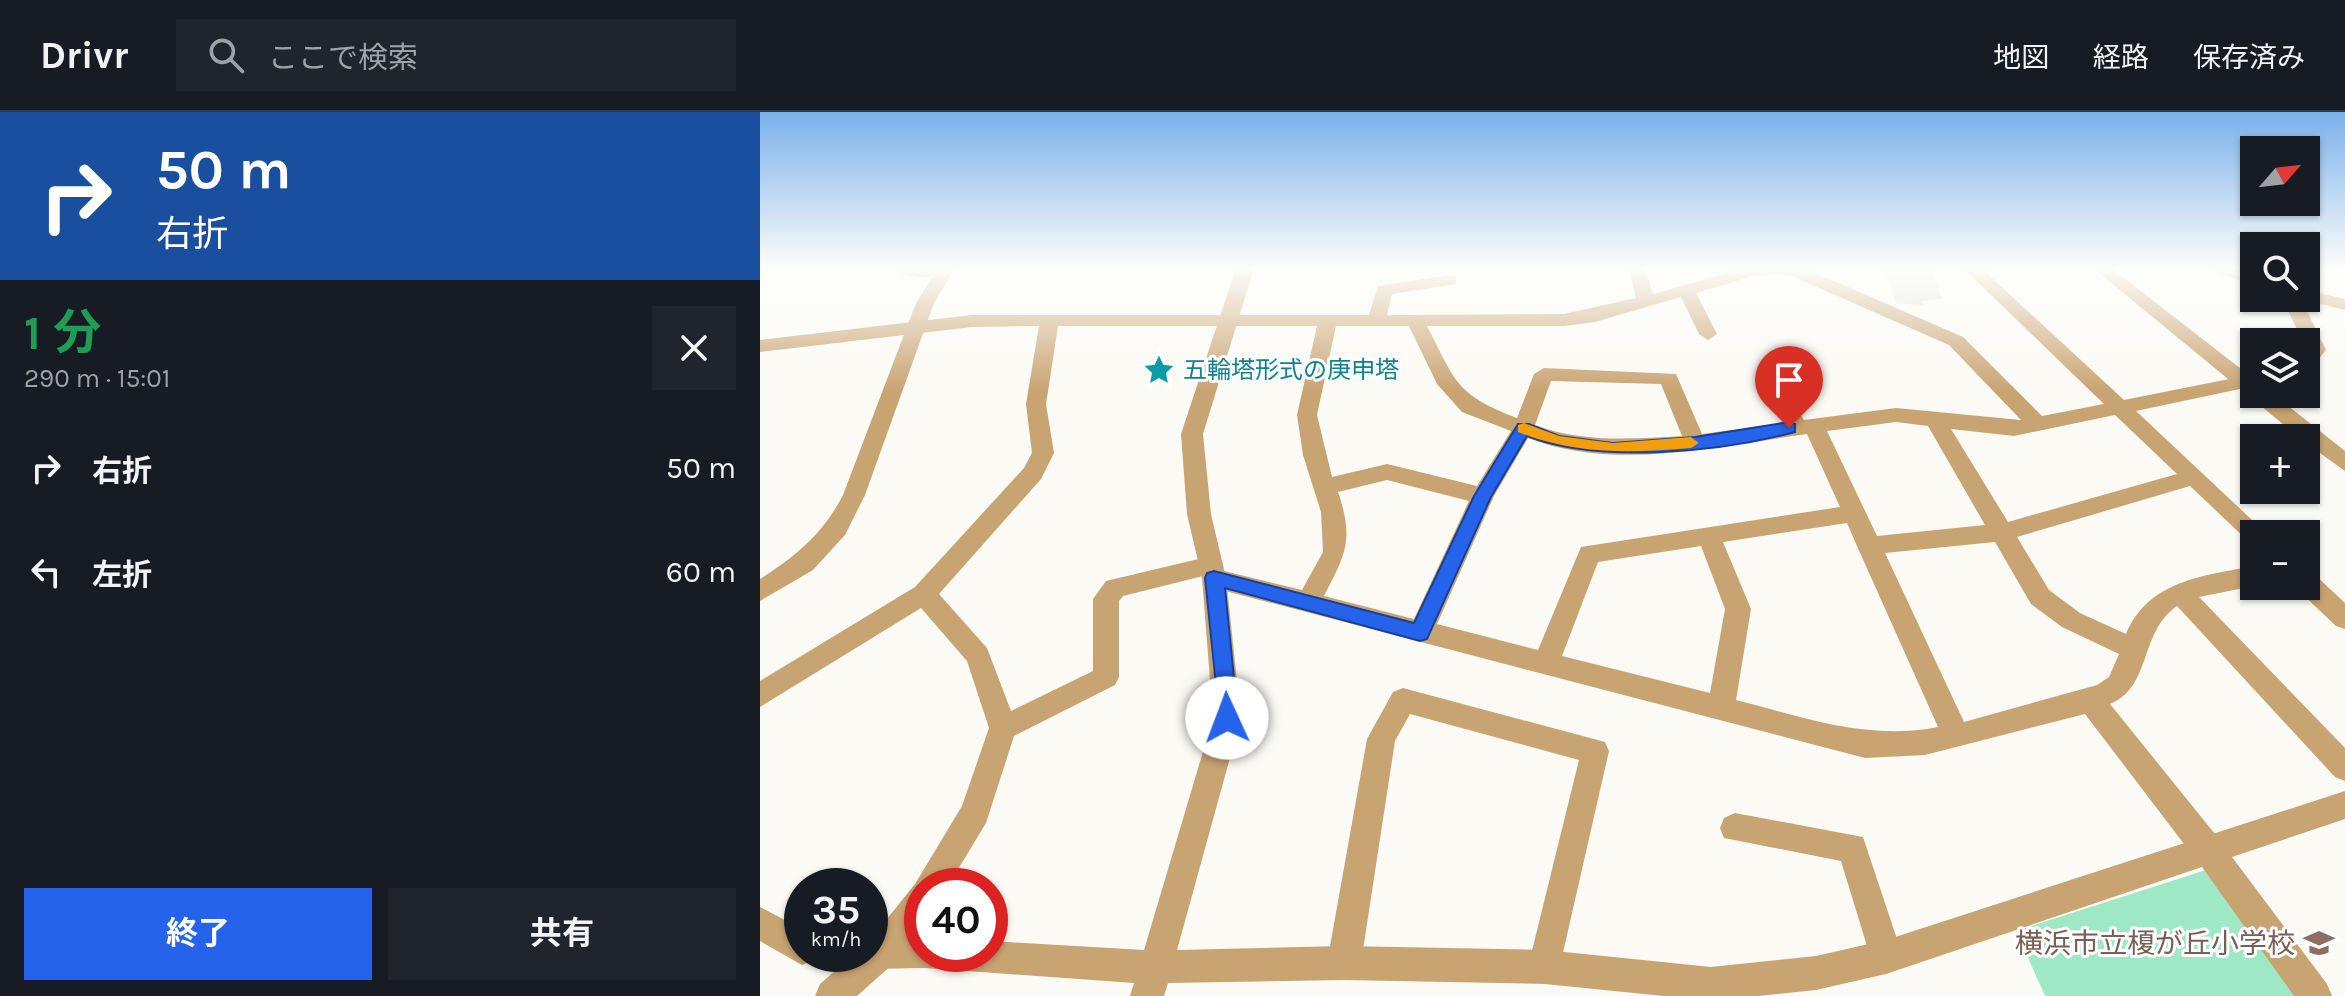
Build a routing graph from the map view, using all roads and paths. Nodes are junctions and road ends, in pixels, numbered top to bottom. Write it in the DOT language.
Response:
graph roads {
  1 [pos="924,309"];
  2 [pos="1233,309"];
  3 [pos="1380,309"];
  4 [pos="1610,309"];
  5 [pos="1696,309"];
  6 [pos="1886,309"];
  7 [pos="2015,309"];
  8 [pos="2154,309"];
  9 [pos="1230,318"];
  10 [pos="1328,319"];
  11 [pos="1377,320"];
  12 [pos="1415,320"];
  13 [pos="1049,321"];
  14 [pos="919,325"];
  15 [pos="1708,334"];
  16 [pos="760,346"];
  17 [pos="2240,376"];
  18 [pos="1774,387"];
  19 [pos="2240,388"];
  20 [pos="2120,408"];
  21 [pos="2279,408"];
  22 [pos="1934,418"];
  23 [pos="1806,426"];
  24 [pos="2039,426"];
  25 [pos="1523,428"];
  26 [pos="1695,442"];
  27 [pos="2345,463"];
  28 [pos="2195,477"];
  29 [pos="1328,486"];
  30 [pos="1483,496"];
  31 [pos="1854,513"];
  32 [pos="2240,520"];
  33 [pos="1999,532"];
  34 [pos="1709,536"];
  35 [pos="1869,546"];
  36 [pos="1212,571"];
  37 [pos="2240,579"];
  38 [pos="760,591"];
  39 [pos="2180,593"];
  40 [pos="924,594"];
  41 [pos="2320,595"];
  42 [pos="1308,602"];
  43 [pos="2345,619"];
  44 [pos="1420,633"];
  45 [pos="2134,649"];
  46 [pos="1546,664"];
  47 [pos="760,695"];
  48 [pos="2091,701"];
  49 [pos="1721,706"];
  50 [pos="1003,728"];
  51 [pos="1956,736"];
  52 [pos="2345,768"];
  53 [pos="2345,805"];
  54 [pos="1735,828"];
  55 [pos="2208,850"];
  56 [pos="941,868"];
  57 [pos="904,918"];
  58 [pos="760,923"];
  59 [pos="784,937"];
  60 [pos="888,937"];
  61 [pos="1886,957"];
  62 [pos="1344,963"];
  63 [pos="1008,964"];
  64 [pos="1545,967"];
  65 [pos="855,972"];
  66 [pos="1151,982"];
  67 [pos="1711,990"];
  68 [pos="832,996"];
  69 [pos="2315,996"];
  1 -- 14 [label="street"];
  2 -- 9 [label="street"];
  3 -- 11 [label="street"];
  4 -- 12 [label="street"];
  5 -- 15 [label="street"];
  6 -- 24 [label="street"];
  7 -- 20 [label="street"];
  8 -- 17 [label="street"];
  9 -- 10 [label="street"];
  9 -- 13 [label="street"];
  9 -- 36 [label="street"];
  10 -- 11 [label="street"];
  10 -- 29 [label="street"];
  11 -- 12 [label="street"];
  12 -- 25 [label="street"];
  13 -- 14 [label="street"];
  13 -- 40 [label="street"];
  14 -- 16 [label="street"];
  14 -- 38 [label="street"];
  18 -- 23 [label="street"];
  19 -- 20 [label="street"];
  20 -- 24 [label="street"];
  20 -- 28 [label="street"];
  21 -- 27 [label="street"];
  22 -- 23 [label="street"];
  22 -- 24 [label="street"];
  22 -- 33 [label="street"];
  23 -- 26 [label="street"];
  23 -- 31 [label="street"];
  25 -- 26 [label="street"];
  25 -- 26 [label="street"];
  25 -- 30 [label="street"];
  28 -- 32 [label="street"];
  28 -- 33 [label="street"];
  29 -- 30 [label="street"];
  29 -- 42 [label="street"];
  30 -- 44 [label="street"];
  31 -- 34 [label="street"];
  31 -- 35 [label="street"];
  33 -- 35 [label="street"];
  33 -- 45 [label="street"];
  34 -- 46 [label="street"];
  34 -- 49 [label="street"];
  35 -- 51 [label="street"];
  36 -- 42 [label="street"];
  36 -- 50 [label="street"];
  36 -- 66 [label="street"];
  37 -- 39 [label="street"];
  39 -- 45 [label="street"];
  39 -- 52 [label="street"];
  40 -- 47 [label="street"];
  40 -- 50 [label="street"];
  41 -- 43 [label="street"];
  42 -- 44 [label="street"];
  44 -- 46 [label="street"];
  45 -- 48 [label="street"];
  46 -- 49 [label="street"];
  48 -- 51 [label="street"];
  48 -- 55 [label="street"];
  49 -- 51 [label="street"];
  50 -- 56 [label="street"];
  53 -- 55 [label="street"];
  54 -- 61 [label="street"];
  55 -- 61 [label="street"];
  55 -- 69 [label="street"];
  57 -- 60 [label="street"];
  58 -- 59 [label="street"];
  61 -- 67 [label="street"];
  62 -- 64 [label="street"];
  62 -- 64 [label="street"];
  62 -- 66 [label="street"];
  63 -- 66 [label="street"];
  64 -- 67 [label="street"];
  65 -- 68 [label="street"];
}
